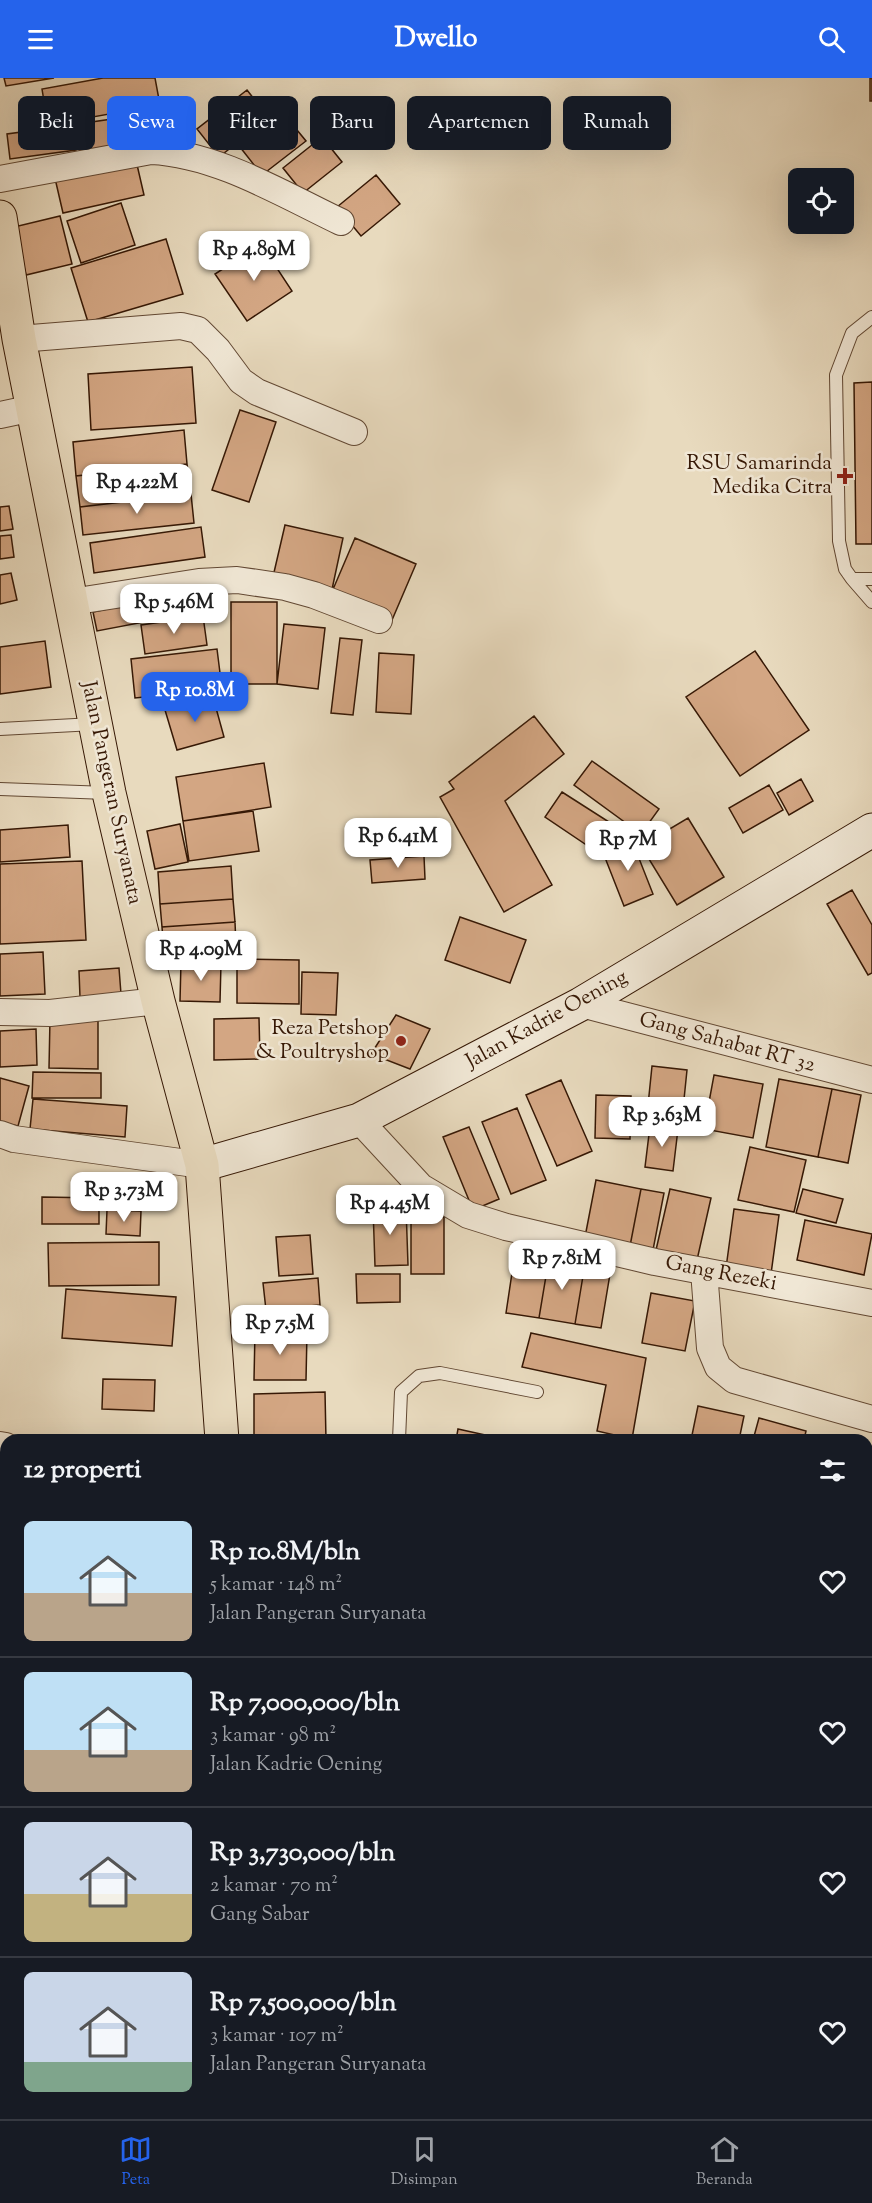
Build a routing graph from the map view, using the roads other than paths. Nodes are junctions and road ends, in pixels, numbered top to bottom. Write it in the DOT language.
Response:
graph roads {
  1 [pos="0,179"];
  2 [pos="0,217"];
  3 [pos="341,222"];
  4 [pos="872,317"];
  5 [pos="19,339"];
  6 [pos="33,408"];
  7 [pos="0,415"];
  8 [pos="354,432"];
  9 [pos="852,579"];
  10 [pos="872,579"];
  11 [pos="71,602"];
  12 [pos="872,602"];
  13 [pos="379,620"];
  14 [pos="95,724"];
  15 [pos="0,729"];
  16 [pos="0,789"];
  17 [pos="109,793"];
  18 [pos="872,830"];
  19 [pos="158,1001"];
  20 [pos="581,1004"];
  21 [pos="0,1012"];
  22 [pos="872,1080"];
  23 [pos="359,1120"];
  24 [pos="0,1134"];
  25 [pos="202,1165"];
  26 [pos="704,1271"];
  27 [pos="872,1303"];
  28 [pos="537,1392"];
  29 [pos="872,1419"];
  30 [pos="222,1434"];
  31 [pos="399,1434"];
  1 -- 3 [label="street"];
  2 -- 5 [label="main road, Jalan Pangeran Suryanata"];
  4 -- 9 [label="lane"];
  5 -- 6 [label="main road, Jalan Pangeran Suryanata"];
  5 -- 8 [label="street"];
  6 -- 7 [label="street"];
  6 -- 11 [label="main road, Jalan Pangeran Suryanata"];
  9 -- 10 [label="lane"];
  9 -- 12 [label="lane"];
  11 -- 13 [label="street"];
  11 -- 14 [label="main road, Jalan Pangeran Suryanata"];
  14 -- 15 [label="lane"];
  14 -- 17 [label="main road, Jalan Pangeran Suryanata"];
  16 -- 17 [label="lane"];
  17 -- 19 [label="main road, Jalan Pangeran Suryanata"];
  18 -- 20 [label="main road, Jalan Kadrie Oening"];
  19 -- 21 [label="street"];
  19 -- 25 [label="main road, Jalan Pangeran Suryanata"];
  20 -- 22 [label="street, Gang Sahabat RT 32"];
  20 -- 23 [label="main road, Jalan Kadrie Oening"];
  23 -- 25 [label="main road, Jalan Kadrie Oening"];
  23 -- 26 [label="street, Gang Rezeki"];
  24 -- 25 [label="street"];
  25 -- 30 [label="main road, Jalan Pangeran Suryanata"];
  26 -- 27 [label="street, Gang Rezeki"];
  26 -- 29 [label="street"];
  28 -- 31 [label="lane"];
}
